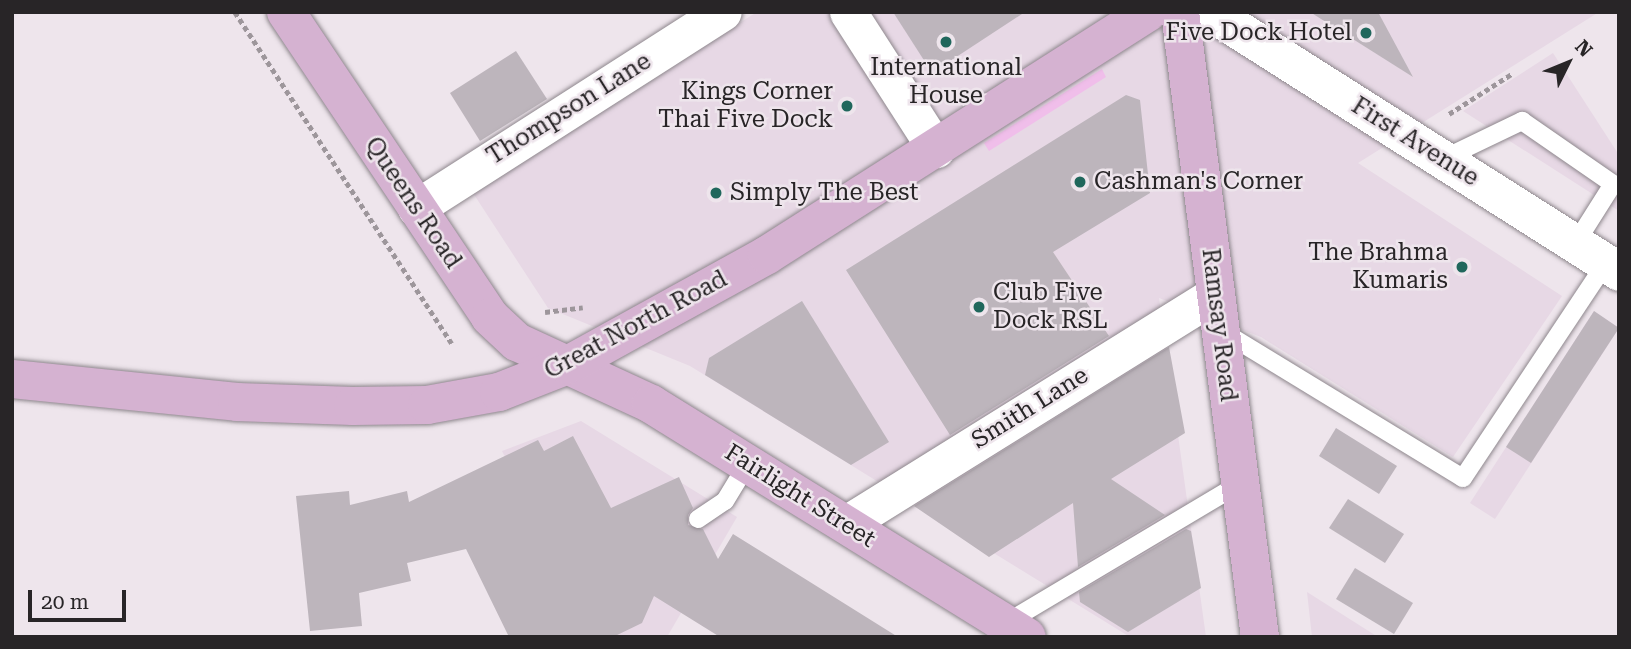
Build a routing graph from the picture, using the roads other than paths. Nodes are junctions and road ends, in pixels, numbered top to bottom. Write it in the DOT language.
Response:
graph roads {
  1 [pos="286,12"];
  2 [pos="723,12"];
  3 [pos="848,12"];
  4 [pos="1148,12"];
  5 [pos="1180,12"];
  6 [pos="1210,12"];
  7 [pos="936,149"];
  8 [pos="1443,159"];
  9 [pos="416,208"];
  10 [pos="1599,260"];
  11 [pos="1217,312"];
  12 [pos="568,365"];
  13 [pos="12,379"];
  14 [pos="748,463"];
  15 [pos="1239,484"];
  16 [pos="698,519"];
  17 [pos="846,524"];
  18 [pos="1016,630"];
  19 [pos="1260,637"];
  1 -- 9 [label="main road, Queens Road"];
  2 -- 9 [label="street, Thompson Lane"];
  3 -- 7 [label="street"];
  4 -- 7 [label="main road, Great North Road"];
  5 -- 11 [label="main road, Ramsay Road"];
  6 -- 8 [label="street, First Avenue"];
  7 -- 12 [label="main road, Great North Road"];
  8 -- 10 [label="street, First Avenue"];
  8 -- 10 [label="lane"];
  9 -- 12 [label="main road, Queens Road"];
  10 -- 11 [label="lane"];
  11 -- 15 [label="main road, Ramsay Road"];
  11 -- 17 [label="street, Smith Lane"];
  12 -- 13 [label="main road, Great North Road"];
  12 -- 14 [label="main road, Fairlight Street"];
  14 -- 16 [label="lane"];
  14 -- 17 [label="main road, Fairlight Street"];
  15 -- 18 [label="lane"];
  15 -- 19 [label="main road, Ramsay Road"];
  17 -- 18 [label="main road, Fairlight Street"];
}
